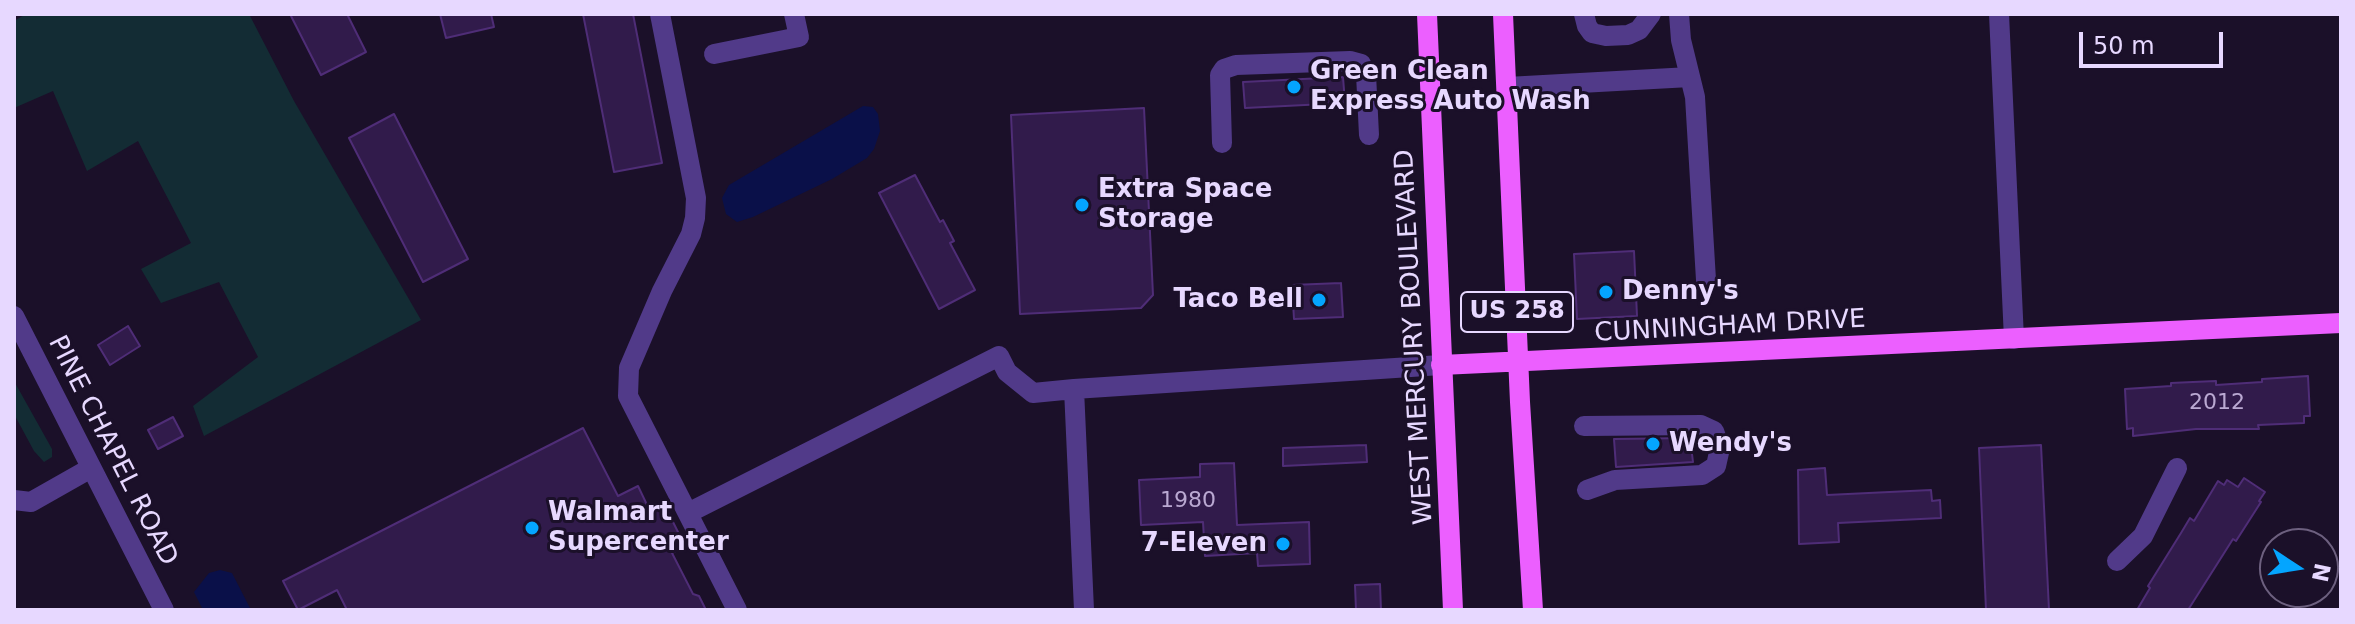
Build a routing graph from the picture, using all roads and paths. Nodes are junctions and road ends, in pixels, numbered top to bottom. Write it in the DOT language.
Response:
graph roads {
  1 [pos="660,14"];
  2 [pos="794,14"];
  3 [pos="1427,14"];
  4 [pos="1503,14"];
  5 [pos="1584,14"];
  6 [pos="1651,14"];
  7 [pos="1679,14"];
  8 [pos="1999,14"];
  9 [pos="714,54"];
  10 [pos="1690,77"];
  11 [pos="1507,87"];
  12 [pos="1369,135"];
  13 [pos="1222,143"];
  14 [pos="1706,280"];
  15 [pos="14,316"];
  16 [pos="2341,323"];
  17 [pos="2014,339"];
  18 [pos="1519,362"];
  19 [pos="1441,365"];
  20 [pos="1074,389"];
  21 [pos="1584,426"];
  22 [pos="91,468"];
  23 [pos="2177,468"];
  24 [pos="1587,490"];
  25 [pos="14,500"];
  26 [pos="688,513"];
  27 [pos="2117,561"];
  28 [pos="164,610"];
  29 [pos="737,610"];
  30 [pos="1084,610"];
  31 [pos="1453,610"];
  32 [pos="1533,610"];
  1 -- 26 [label="street"];
  2 -- 9 [label="street"];
  3 -- 19 [label="main road, WEST MERCURY BOULEVARD / US 258"];
  4 -- 11 [label="main road, US 258"];
  5 -- 6 [label="street"];
  7 -- 10 [label="street"];
  8 -- 17 [label="street"];
  10 -- 11 [label="street"];
  10 -- 14 [label="street"];
  11 -- 18 [label="main road, US 258"];
  12 -- 13 [label="street"];
  15 -- 22 [label="street, PINE CHAPEL ROAD"];
  16 -- 17 [label="main road, CUNNINGHAM DRIVE"];
  17 -- 18 [label="main road, CUNNINGHAM DRIVE"];
  18 -- 19 [label="main road, CUNNINGHAM DRIVE"];
  18 -- 32 [label="main road, US 258"];
  19 -- 20 [label="street, CUNNINGHAM DRIVE"];
  19 -- 31 [label="main road, WEST MERCURY BOULEVARD / US 258"];
  20 -- 26 [label="street, CUNNINGHAM DRIVE"];
  20 -- 30 [label="street"];
  21 -- 24 [label="street"];
  22 -- 25 [label="street"];
  22 -- 28 [label="street, PINE CHAPEL ROAD"];
  23 -- 27 [label="street"];
  26 -- 29 [label="street"];
}
